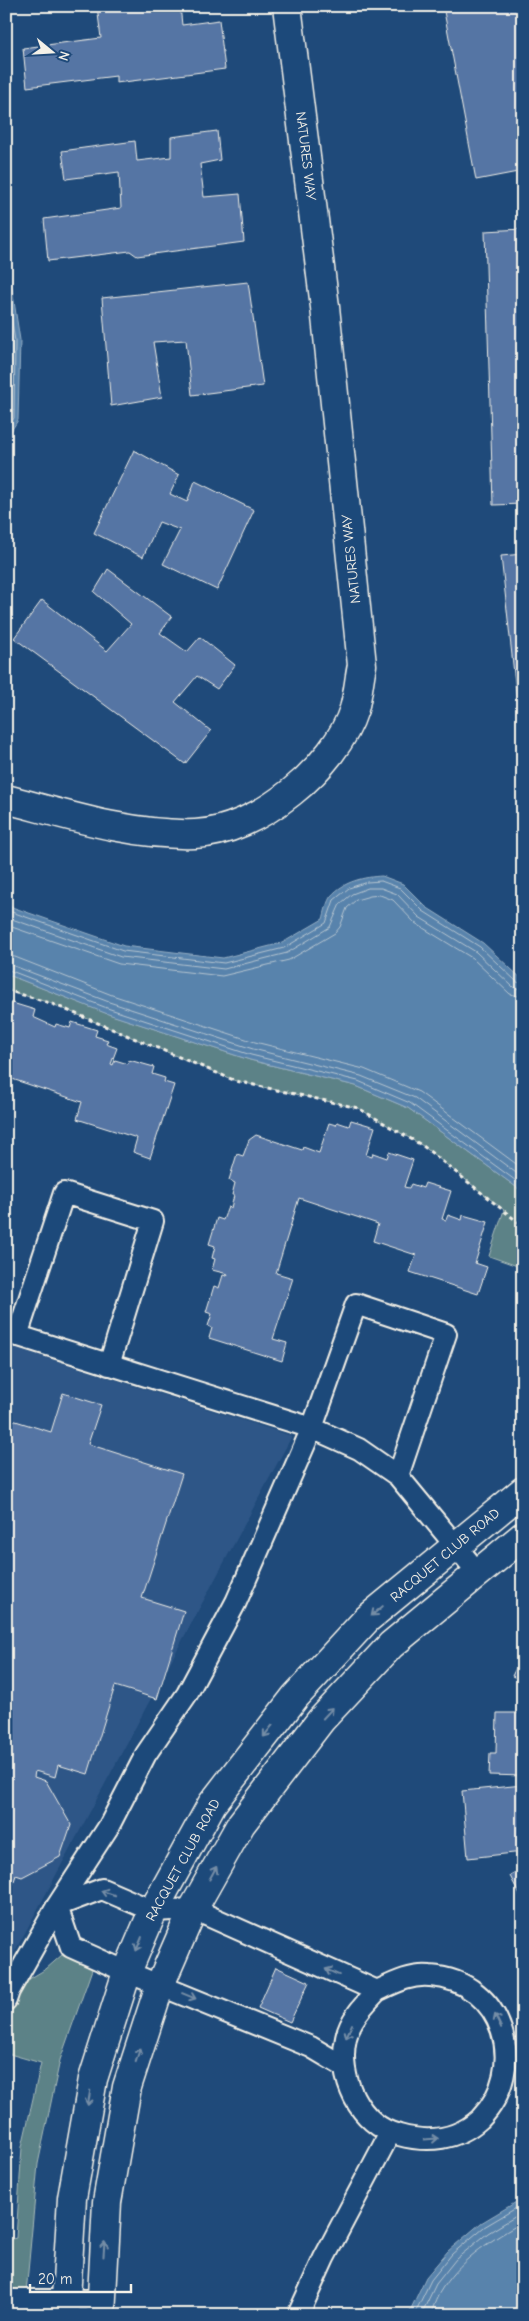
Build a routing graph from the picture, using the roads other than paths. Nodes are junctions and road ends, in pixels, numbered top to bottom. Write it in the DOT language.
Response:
graph roads {
  1 [pos="287,6"];
  2 [pos="6,799"];
  3 [pos="12,1334"];
  4 [pos="109,1364"];
  5 [pos="312,1428"];
  6 [pos="398,1476"];
  7 [pos="523,1491"];
  8 [pos="523,1536"];
  9 [pos="455,1547"];
  10 [pos="478,1573"];
  11 [pos="57,1906"];
  12 [pos="193,1909"];
  13 [pos="153,1911"];
  14 [pos="127,1972"];
  15 [pos="160,1985"];
  16 [pos="377,1991"];
  17 [pos="6,2000"];
  18 [pos="344,2066"];
  19 [pos="390,2133"];
  20 [pos="6,2300"];
  21 [pos="65,2307"];
  22 [pos="101,2308"];
  23 [pos="298,2315"];
  1 -- 2 [label="street, NATURES WAY"];
  3 -- 4 [label="lane"];
  3 -- 4 [label="lane"];
  4 -- 5 [label="lane"];
  5 -- 6 [label="lane"];
  5 -- 6 [label="lane"];
  5 -- 11 [label="lane"];
  6 -- 9 [label="lane"];
  7 -- 9 [label="street, RACQUET CLUB ROAD"];
  8 -- 10 [label="street"];
  9 -- 10 [label="lane"];
  9 -- 13 [label="street, RACQUET CLUB ROAD, one-way"];
  12 -- 10 [label="street, one-way"];
  13 -- 11 [label="lane, one-way"];
  11 -- 14 [label="lane"];
  11 -- 17 [label="lane"];
  12 -- 13 [label="lane"];
  12 -- 15 [label="street"];
  16 -- 12 [label="lane, one-way"];
  13 -- 14 [label="street, RACQUET CLUB ROAD, one-way"];
  14 -- 15 [label="lane"];
  14 -- 21 [label="street, RACQUET CLUB ROAD, one-way"];
  15 -- 18 [label="lane, one-way"];
  22 -- 15 [label="street, one-way"];
  16 -- 18 [label="lane, one-way"];
  19 -- 16 [label="lane, one-way"];
  18 -- 19 [label="lane"];
  19 -- 23 [label="lane"];
  20 -- 21 [label="lane"];
  21 -- 22 [label="lane"];
}
